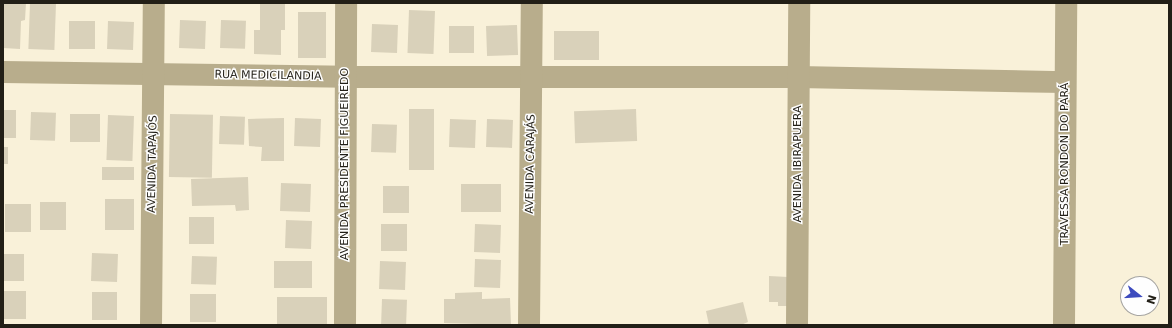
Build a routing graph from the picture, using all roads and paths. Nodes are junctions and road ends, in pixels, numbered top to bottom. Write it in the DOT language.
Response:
graph roads {
  1 [pos="154,3"];
  2 [pos="346,3"];
  3 [pos="532,3"];
  4 [pos="799,3"];
  5 [pos="1066,3"];
  6 [pos="3,72"];
  7 [pos="154,75"];
  8 [pos="346,77"];
  9 [pos="798,77"];
  10 [pos="532,78"];
  11 [pos="1065,82"];
  12 [pos="151,325"];
  13 [pos="345,325"];
  14 [pos="529,325"];
  15 [pos="797,325"];
  16 [pos="1064,325"];
  1 -- 7 [label="street, AVENIDA TAPAJÓS"];
  2 -- 8 [label="street, AVENIDA PRESIDENTE FIGUEIREDO"];
  3 -- 10 [label="street, AVENIDA CARAJÁS"];
  4 -- 9 [label="street, AVENIDA IBIRAPUERA"];
  5 -- 11 [label="street, TRAVESSA RONDON DO PARÁ"];
  6 -- 7 [label="street, RUA MEDICILANDIA"];
  7 -- 8 [label="street, RUA MEDICILANDIA"];
  7 -- 12 [label="street, AVENIDA TAPAJÓS"];
  8 -- 10 [label="street, RUA MEDICILANDIA"];
  8 -- 13 [label="street, AVENIDA PRESIDENTE FIGUEIREDO"];
  9 -- 10 [label="street, RUA MEDICILANDIA"];
  9 -- 11 [label="street, RUA MEDICILANDIA"];
  9 -- 15 [label="street, AVENIDA IBIRAPUERA"];
  10 -- 14 [label="street, AVENIDA CARAJÁS"];
  11 -- 16 [label="street, TRAVESSA RONDON DO PARÁ"];
}
